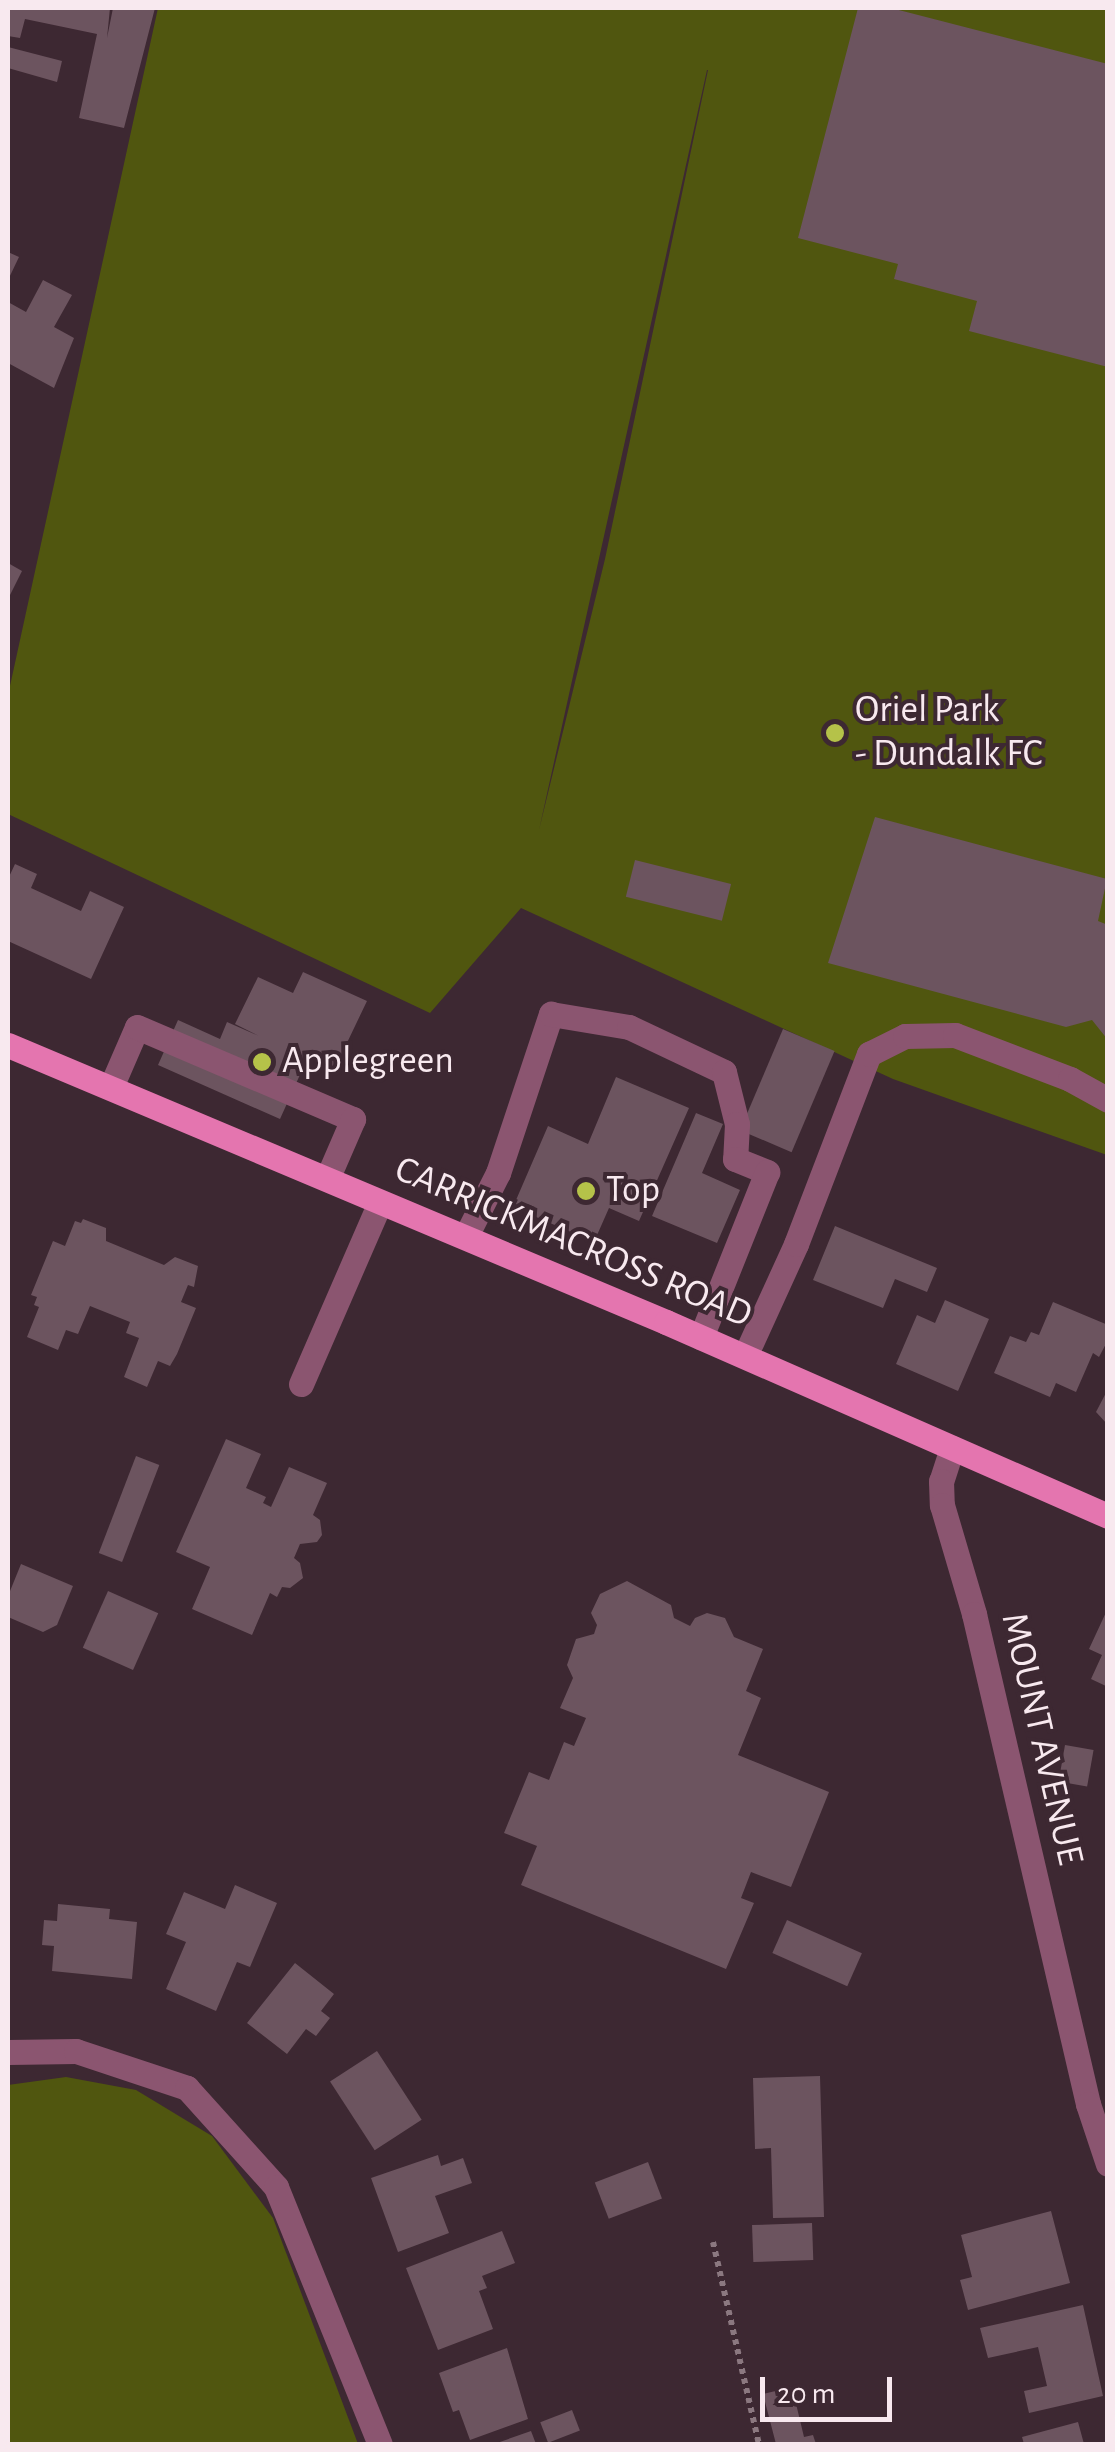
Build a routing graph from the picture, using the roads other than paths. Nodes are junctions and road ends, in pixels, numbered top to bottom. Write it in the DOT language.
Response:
graph roads {
  1 [pos="8,1045"];
  2 [pos="111,1087"];
  3 [pos="1108,1100"];
  4 [pos="327,1179"];
  5 [pos="380,1202"];
  6 [pos="466,1236"];
  7 [pos="701,1337"];
  8 [pos="745,1356"];
  9 [pos="301,1384"];
  10 [pos="952,1448"];
  11 [pos="1108,1516"];
  12 [pos="8,2052"];
  13 [pos="1108,2164"];
  14 [pos="380,2444"];
  1 -- 2 [label="main road, CARRICKMACROSS ROAD"];
  2 -- 4 [label="main road, CARRICKMACROSS ROAD"];
  2 -- 4 [label="street"];
  3 -- 8 [label="street"];
  4 -- 5 [label="main road, CARRICKMACROSS ROAD"];
  5 -- 6 [label="main road, CARRICKMACROSS ROAD"];
  5 -- 9 [label="street"];
  6 -- 7 [label="main road, CARRICKMACROSS ROAD"];
  6 -- 7 [label="street"];
  7 -- 8 [label="main road, CARRICKMACROSS ROAD"];
  8 -- 10 [label="main road, CARRICKMACROSS ROAD"];
  10 -- 11 [label="main road, CARRICKMACROSS ROAD"];
  10 -- 13 [label="street, MOUNT AVENUE"];
  12 -- 14 [label="street"];
}
